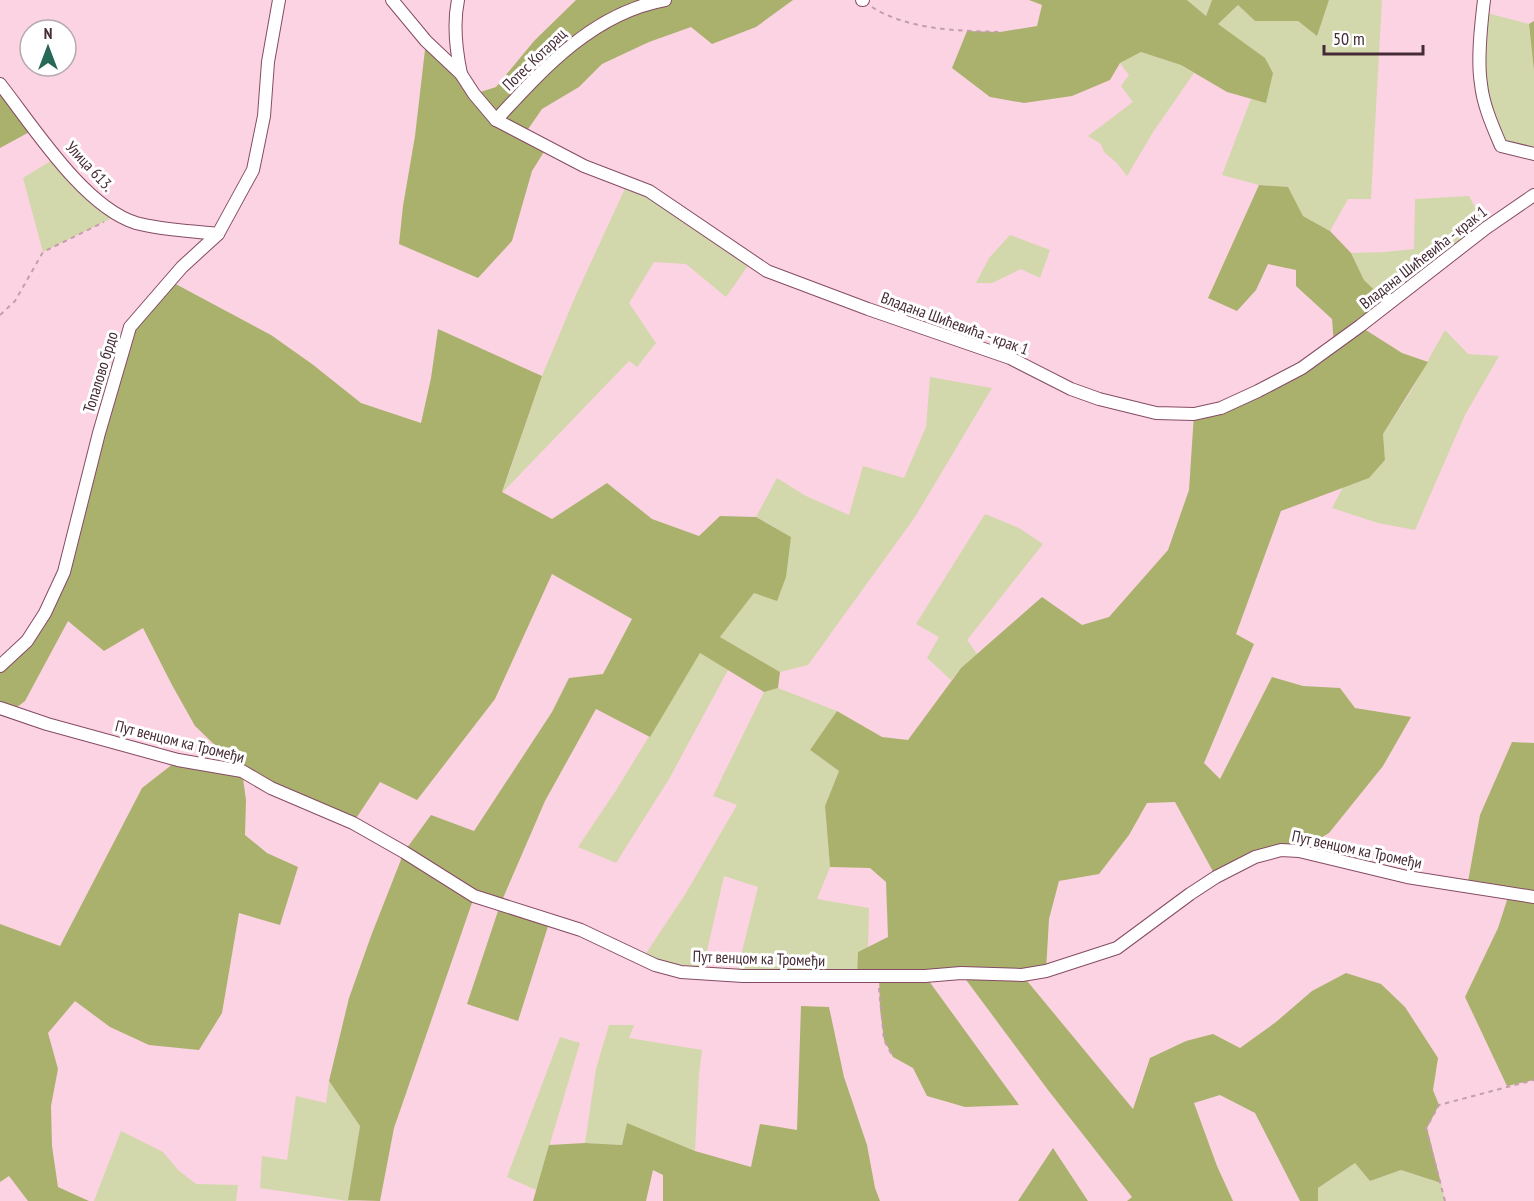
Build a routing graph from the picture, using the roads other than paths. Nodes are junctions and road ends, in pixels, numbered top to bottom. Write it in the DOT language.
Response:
graph roads {
  1 [pos="279,0"];
  2 [pos="392,0"];
  3 [pos="458,0"];
  4 [pos="665,0"];
  5 [pos="1484,0"];
  6 [pos="461,74"];
  7 [pos="0,84"];
  8 [pos="496,120"];
  9 [pos="1534,154"];
  10 [pos="1534,195"];
  11 [pos="218,234"];
  12 [pos="0,666"];
  13 [pos="0,708"];
  14 [pos="1534,897"];
  1 -- 11 [label="street, Топалово брдо"];
  2 -- 6 [label="street, Владана Шићевића - крак 1"];
  3 -- 6 [label="street"];
  4 -- 8 [label="street, Потес Котарац"];
  5 -- 9 [label="street"];
  6 -- 8 [label="street, Владана Шићевића - крак 1"];
  7 -- 11 [label="street, Улица 613."];
  8 -- 10 [label="street, Владана Шићевића - крак 1"];
  11 -- 12 [label="street, Топалово брдо"];
  13 -- 14 [label="street, Пут венцом ка Тромеђи"];
}
